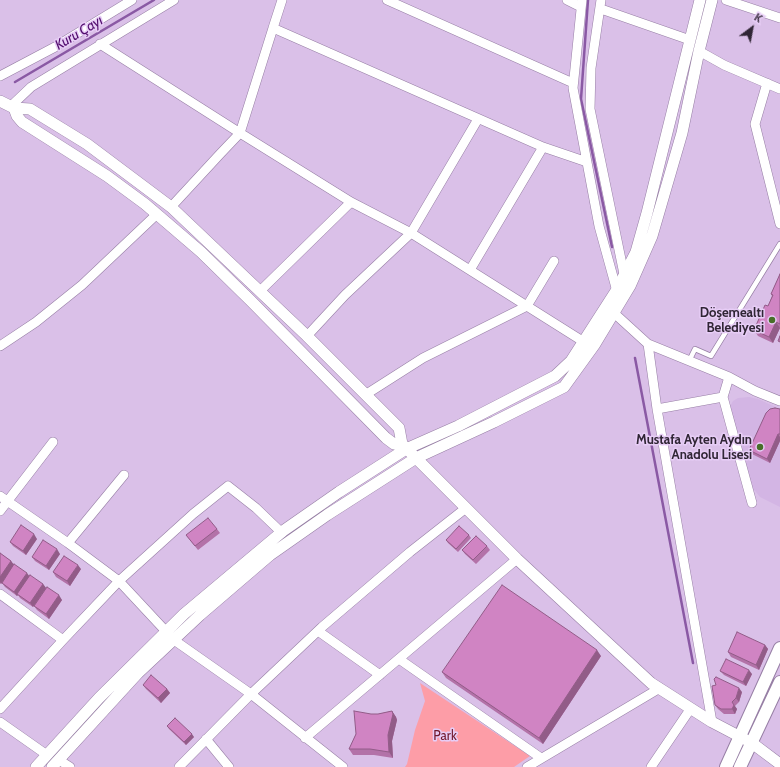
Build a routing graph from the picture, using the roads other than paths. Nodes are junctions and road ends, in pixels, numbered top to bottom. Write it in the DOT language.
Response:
graph roads {
  1 [pos="132,0"];
  2 [pos="174,0"];
  3 [pos="282,0"];
  4 [pos="387,0"];
  5 [pos="567,0"];
  6 [pos="700,0"];
  7 [pos="712,0"];
  8 [pos="726,0"];
  9 [pos="582,3"];
  10 [pos="601,4"];
  11 [pos="780,18"];
  12 [pos="273,28"];
  13 [pos="690,40"];
  14 [pos="100,44"];
  15 [pos="699,50"];
  16 [pos="0,76"];
  17 [pos="767,83"];
  18 [pos="573,84"];
  19 [pos="780,89"];
  20 [pos="0,101"];
  21 [pos="12,107"];
  22 [pos="478,119"];
  23 [pos="240,133"];
  24 [pos="543,147"];
  25 [pos="587,162"];
  26 [pos="351,202"];
  27 [pos="171,207"];
  28 [pos="157,214"];
  29 [pos="780,224"];
  30 [pos="411,233"];
  31 [pos="780,244"];
  32 [pos="554,261"];
  33 [pos="470,270"];
  34 [pos="624,274"];
  35 [pos="630,286"];
  36 [pos="260,291"];
  37 [pos="616,291"];
  38 [pos="621,302"];
  39 [pos="527,306"];
  40 [pos="609,311"];
  41 [pos="307,336"];
  42 [pos="584,342"];
  43 [pos="648,344"];
  44 [pos="0,346"];
  45 [pos="689,361"];
  46 [pos="729,377"];
  47 [pos="365,395"];
  48 [pos="723,397"];
  49 [pos="780,401"];
  50 [pos="657,409"];
  51 [pos="53,442"];
  52 [pos="404,447"];
  53 [pos="416,458"];
  54 [pos="124,475"];
  55 [pos="4,498"];
  56 [pos="752,503"];
  57 [pos="466,508"];
  58 [pos="0,511"];
  59 [pos="282,533"];
  60 [pos="68,542"];
  61 [pos="517,559"];
  62 [pos="119,581"];
  63 [pos="0,594"];
  64 [pos="318,631"];
  65 [pos="169,636"];
  66 [pos="63,640"];
  67 [pos="780,648"];
  68 [pos="399,659"];
  69 [pos="380,675"];
  70 [pos="780,682"];
  71 [pos="660,688"];
  72 [pos="251,694"];
  73 [pos="4,698"];
  74 [pos="691,708"];
  75 [pos="0,709"];
  76 [pos="0,722"];
  77 [pos="712,722"];
  78 [pos="740,736"];
  79 [pos="305,738"];
  80 [pos="206,739"];
  81 [pos="752,743"];
  82 [pos="47,755"];
  83 [pos="541,758"];
  84 [pos="55,763"];
  85 [pos="780,764"];
  86 [pos="36,767"];
  87 [pos="70,767"];
  88 [pos="179,767"];
  89 [pos="229,767"];
  90 [pos="343,767"];
  91 [pos="528,767"];
  92 [pos="651,767"];
  93 [pos="726,767"];
  94 [pos="740,767"];
  1 -- 16 [label="street"];
  2 -- 14 [label="street"];
  3 -- 12 [label="street"];
  4 -- 18 [label="street"];
  5 -- 9 [label="street"];
  6 -- 13 [label="street"];
  7 -- 15 [label="street"];
  8 -- 11 [label="street"];
  9 -- 18 [label="street"];
  10 -- 13 [label="street"];
  10 -- 34 [label="street"];
  12 -- 22 [label="street"];
  12 -- 23 [label="street"];
  13 -- 34 [label="street"];
  14 -- 21 [label="street"];
  14 -- 23 [label="street"];
  15 -- 17 [label="street"];
  15 -- 35 [label="street"];
  17 -- 19 [label="street"];
  17 -- 29 [label="street"];
  18 -- 25 [label="street"];
  20 -- 21 [label="street"];
  21 -- 27 [label="street"];
  21 -- 28 [label="street"];
  22 -- 24 [label="street"];
  22 -- 30 [label="street"];
  23 -- 26 [label="street"];
  23 -- 27 [label="street"];
  24 -- 25 [label="street"];
  24 -- 33 [label="street"];
  25 -- 37 [label="street"];
  26 -- 30 [label="street"];
  26 -- 36 [label="street"];
  27 -- 36 [label="street"];
  28 -- 44 [label="street"];
  28 -- 52 [label="street"];
  30 -- 33 [label="street"];
  30 -- 41 [label="street"];
  31 -- 45 [label="lane"];
  32 -- 39 [label="street"];
  33 -- 39 [label="street"];
  34 -- 35 [label="street"];
  34 -- 37 [label="street"];
  35 -- 38 [label="street"];
  36 -- 41 [label="street"];
  37 -- 38 [label="street"];
  37 -- 40 [label="street"];
  38 -- 40 [label="street"];
  39 -- 42 [label="street"];
  39 -- 47 [label="street"];
  40 -- 42 [label="street"];
  40 -- 43 [label="street"];
  40 -- 53 [label="street"];
  41 -- 47 [label="street"];
  42 -- 52 [label="street"];
  43 -- 45 [label="street"];
  43 -- 50 [label="street"];
  45 -- 46 [label="street"];
  46 -- 48 [label="street"];
  46 -- 49 [label="street"];
  47 -- 52 [label="street"];
  48 -- 50 [label="street"];
  48 -- 56 [label="street"];
  50 -- 77 [label="street"];
  51 -- 55 [label="street"];
  52 -- 53 [label="street"];
  52 -- 59 [label="street"];
  53 -- 57 [label="street"];
  53 -- 65 [label="street"];
  54 -- 60 [label="street"];
  55 -- 58 [label="street"];
  55 -- 60 [label="street"];
  57 -- 61 [label="street"];
  57 -- 64 [label="street"];
  59 -- 62 [label="street"];
  59 -- 65 [label="street"];
  60 -- 62 [label="street"];
  61 -- 68 [label="street"];
  61 -- 71 [label="street"];
  62 -- 65 [label="street"];
  62 -- 66 [label="street"];
  63 -- 66 [label="street"];
  64 -- 69 [label="street"];
  64 -- 72 [label="street"];
  65 -- 72 [label="street"];
  65 -- 82 [label="street"];
  65 -- 84 [label="street"];
  66 -- 73 [label="street"];
  67 -- 78 [label="main road"];
  68 -- 69 [label="street"];
  68 -- 83 [label="street"];
  69 -- 79 [label="street"];
  70 -- 81 [label="main road"];
  71 -- 74 [label="street"];
  71 -- 83 [label="street"];
  72 -- 79 [label="street"];
  72 -- 80 [label="street"];
  73 -- 75 [label="street"];
  74 -- 77 [label="street"];
  74 -- 92 [label="street"];
  76 -- 82 [label="street"];
  77 -- 78 [label="street"];
  78 -- 81 [label="street"];
  78 -- 93 [label="main road"];
  79 -- 90 [label="street"];
  80 -- 88 [label="street"];
  80 -- 89 [label="street"];
  81 -- 85 [label="street"];
  81 -- 94 [label="main road"];
  82 -- 86 [label="street"];
  83 -- 91 [label="street"];
  84 -- 87 [label="street"];
}
